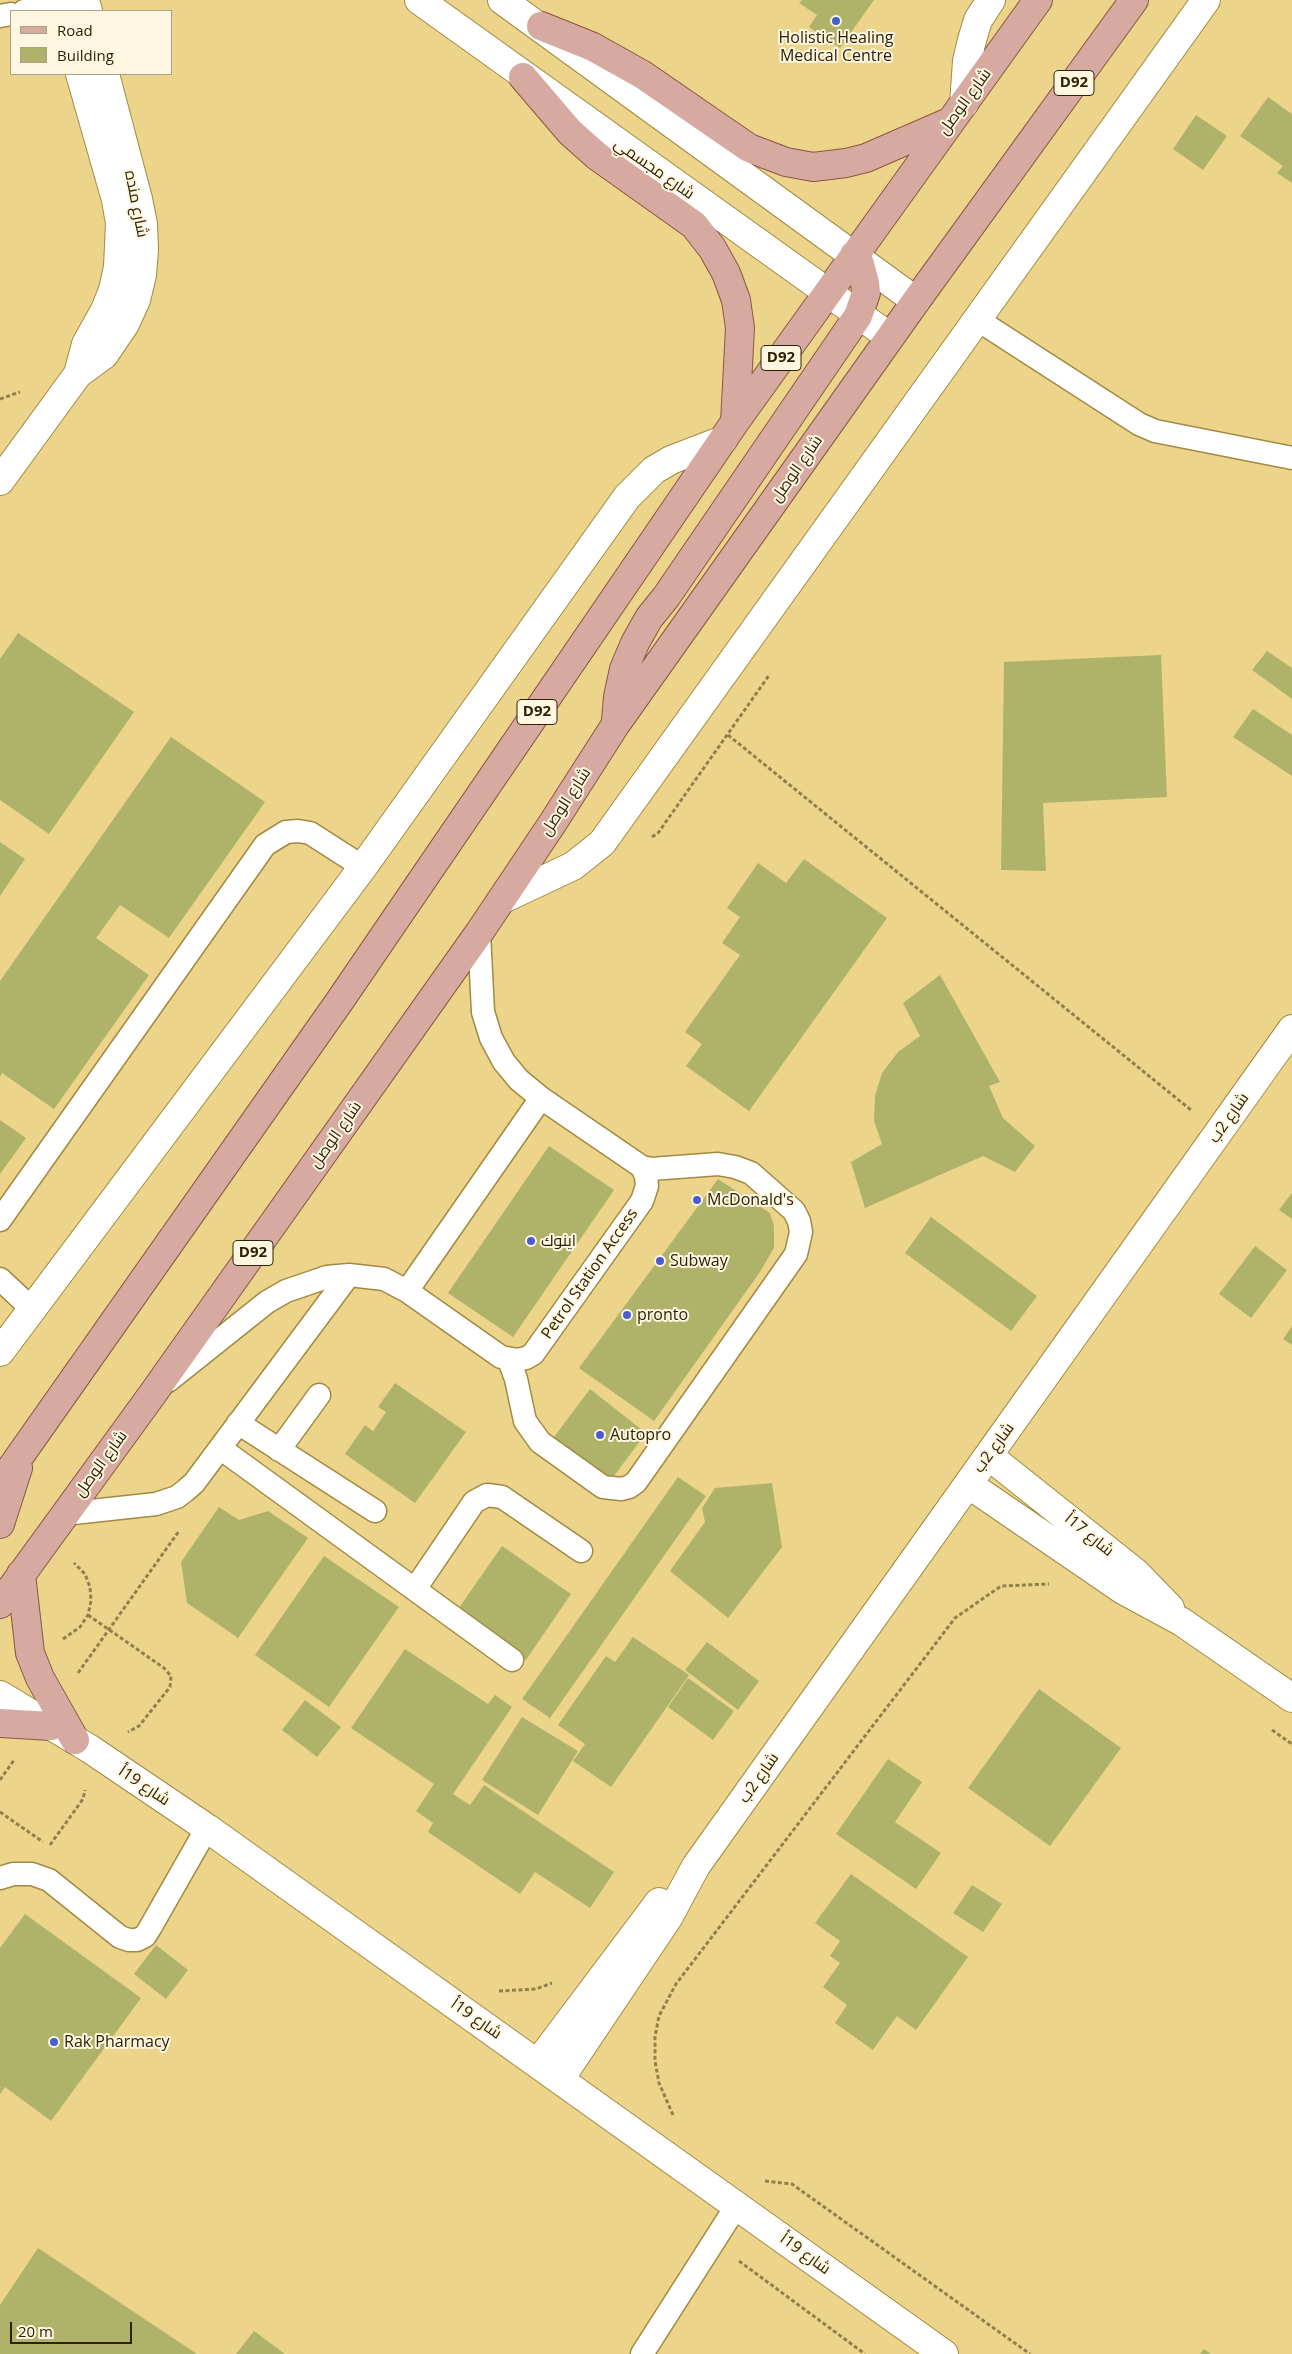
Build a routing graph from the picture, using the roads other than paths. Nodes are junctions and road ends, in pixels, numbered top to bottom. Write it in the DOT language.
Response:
graph roads {
  1 [pos="419,0"];
  2 [pos="502,0"];
  3 [pos="991,0"];
  4 [pos="1038,0"];
  5 [pos="1134,0"];
  6 [pos="1206,0"];
  7 [pos="67,4"];
  8 [pos="30,10"];
  9 [pos="85,10"];
  10 [pos="541,26"];
  11 [pos="80,75"];
  12 [pos="105,75"];
  13 [pos="523,77"];
  14 [pos="957,113"];
  15 [pos="854,255"];
  16 [pos="827,294"];
  17 [pos="916,301"];
  18 [pos="858,316"];
  19 [pos="978,320"];
  20 [pos="890,338"];
  21 [pos="78,374"];
  22 [pos="729,431"];
  23 [pos="1292,458"];
  24 [pos="0,481"];
  25 [pos="616,724"];
  26 [pos="363,867"];
  27 [pos="502,898"];
  28 [pos="479,933"];
  29 [pos="1292,1029"];
  30 [pos="541,1098"];
  31 [pos="642,1167"];
  32 [pos="0,1220"];
  33 [pos="349,1275"];
  34 [pos="0,1279"];
  35 [pos="407,1291"];
  36 [pos="31,1308"];
  37 [pos="0,1352"];
  38 [pos="509,1360"];
  39 [pos="154,1392"];
  40 [pos="319,1395"];
  41 [pos="238,1423"];
  42 [pos="220,1448"];
  43 [pos="279,1450"];
  44 [pos="24,1452"];
  45 [pos="989,1456"];
  46 [pos="0,1484"];
  47 [pos="968,1484"];
  48 [pos="375,1511"];
  49 [pos="64,1514"];
  50 [pos="0,1524"];
  51 [pos="581,1551"];
  52 [pos="21,1574"];
  53 [pos="415,1589"];
  54 [pos="0,1604"];
  55 [pos="1182,1622"];
  56 [pos="512,1660"];
  57 [pos="0,1695"];
  58 [pos="1292,1698"];
  59 [pos="0,1724"];
  60 [pos="51,1726"];
  61 [pos="75,1740"];
  62 [pos="207,1828"];
  63 [pos="696,1866"];
  64 [pos="0,1878"];
  65 [pos="538,2063"];
  66 [pos="560,2079"];
  67 [pos="737,2205"];
  68 [pos="642,2354"];
  69 [pos="944,2354"];
  1 -- 13 [label="street, شارع مجسمي"];
  2 -- 10 [label="street"];
  3 -- 14 [label="street"];
  4 -- 14 [label="main road, شارع الوصل / D92"];
  5 -- 17 [label="main road, شارع الوصل / D92"];
  6 -- 19 [label="street"];
  7 -- 8 [label="lane"];
  7 -- 9 [label="street"];
  10 -- 14 [label="main road"];
  10 -- 15 [label="street"];
  11 -- 21 [label="street, شارع منده"];
  12 -- 21 [label="street, شارع منده"];
  13 -- 16 [label="street, شارع مجسمي"];
  13 -- 22 [label="main road"];
  14 -- 15 [label="main road, شارع الوصل / D92"];
  15 -- 16 [label="main road, شارع الوصل / D92"];
  15 -- 17 [label="street"];
  15 -- 18 [label="main road"];
  16 -- 18 [label="street, شارع مجسمي"];
  16 -- 22 [label="main road, شارع الوصل / D92"];
  17 -- 20 [label="main road, شارع الوصل / D92"];
  18 -- 20 [label="street, شارع مجسمي"];
  18 -- 25 [label="main road"];
  19 -- 23 [label="lane"];
  19 -- 27 [label="street"];
  20 -- 25 [label="main road, شارع الوصل / D92"];
  21 -- 24 [label="street, شارع منده"];
  22 -- 26 [label="street"];
  22 -- 44 [label="main road, شارع الوصل / D92"];
  25 -- 27 [label="main road, شارع الوصل / D92"];
  26 -- 32 [label="lane"];
  26 -- 36 [label="street"];
  27 -- 28 [label="main road, شارع الوصل / D92"];
  28 -- 30 [label="lane"];
  28 -- 39 [label="main road, شارع الوصل / D92"];
  29 -- 45 [label="street, شارع 2ب"];
  30 -- 31 [label="lane"];
  30 -- 35 [label="lane"];
  31 -- 38 [label="lane, Petrol Station Access"];
  31 -- 38 [label="lane"];
  33 -- 35 [label="lane"];
  33 -- 39 [label="lane"];
  33 -- 41 [label="lane"];
  34 -- 36 [label="lane"];
  35 -- 38 [label="lane"];
  36 -- 37 [label="street"];
  39 -- 49 [label="main road, شارع الوصل / D92"];
  40 -- 43 [label="lane"];
  41 -- 42 [label="lane"];
  41 -- 43 [label="lane"];
  42 -- 49 [label="lane"];
  42 -- 53 [label="lane"];
  43 -- 48 [label="lane"];
  44 -- 46 [label="main road, شارع الوصل / D92"];
  44 -- 50 [label="main road"];
  45 -- 47 [label="street, شارع 2ب"];
  45 -- 55 [label="street, شارع 17أ"];
  47 -- 55 [label="street, شارع 17أ"];
  47 -- 63 [label="street, شارع 2ب"];
  49 -- 52 [label="main road, شارع الوصل / D92"];
  51 -- 53 [label="lane"];
  52 -- 54 [label="main road, شارع الوصل / D92"];
  52 -- 61 [label="main road"];
  53 -- 56 [label="lane"];
  55 -- 58 [label="street, شارع 17أ"];
  57 -- 60 [label="street, شارع 19أ"];
  59 -- 60 [label="main road"];
  60 -- 61 [label="street, شارع 19أ"];
  61 -- 62 [label="street, شارع 19أ"];
  62 -- 64 [label="lane"];
  62 -- 65 [label="street, شارع 19أ"];
  63 -- 65 [label="street, شارع 2ب"];
  63 -- 66 [label="street, شارع 2ب"];
  65 -- 66 [label="street, شارع 19أ"];
  66 -- 67 [label="street, شارع 19أ"];
  67 -- 68 [label="lane"];
  67 -- 69 [label="street, شارع 19أ"];
}
